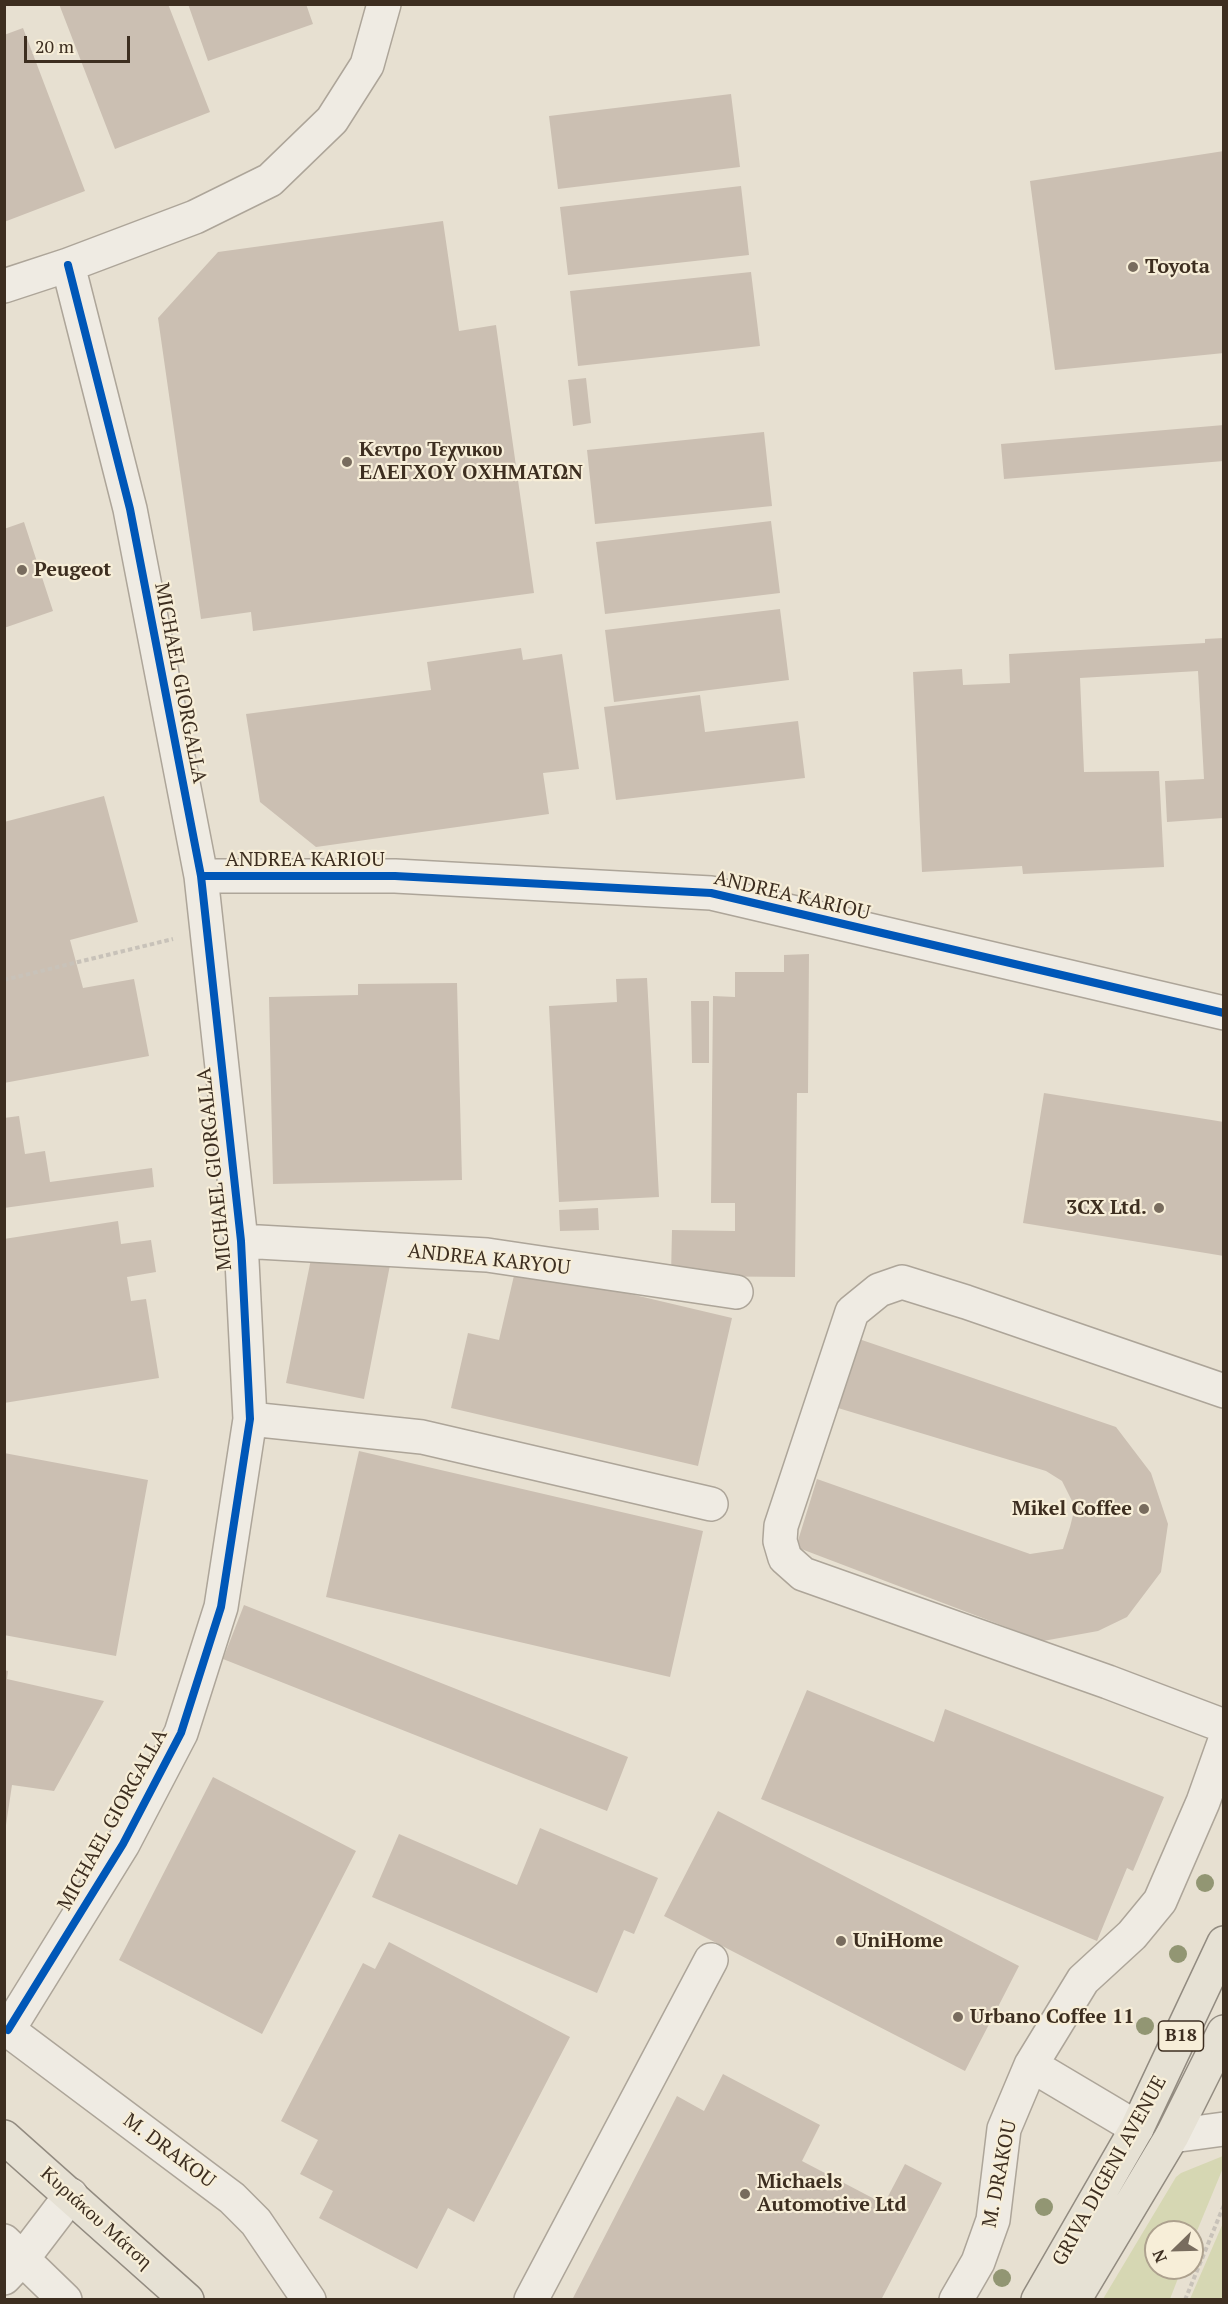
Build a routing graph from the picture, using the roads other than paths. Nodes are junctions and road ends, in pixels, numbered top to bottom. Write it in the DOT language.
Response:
graph roads {
  1 [pos="384,4"];
  2 [pos="68,265"];
  3 [pos="4,286"];
  4 [pos="201,876"];
  5 [pos="1224,1013"];
  6 [pos="241,1241"];
  7 [pos="736,1292"];
  8 [pos="1224,1391"];
  9 [pos="250,1419"];
  10 [pos="711,1504"];
  11 [pos="1224,1726"];
  12 [pos="1224,1743"];
  13 [pos="1224,1943"];
  14 [pos="711,1960"];
  15 [pos="7,2029"];
  16 [pos="1224,2032"];
  17 [pos="1031,2065"];
  18 [pos="1137,2128"];
  19 [pos="1224,2129"];
  20 [pos="1172,2136"];
  21 [pos="4,2137"];
  22 [pos="71,2194"];
  23 [pos="11,2259"];
  24 [pos="65,2300"];
  25 [pos="187,2300"];
  26 [pos="309,2300"];
  27 [pos="531,2300"];
  28 [pos="956,2300"];
  29 [pos="1038,2300"];
  30 [pos="1074,2300"];
  1 -- 2 [label="street"];
  2 -- 3 [label="street"];
  2 -- 4 [label="street, MICHAEL GIORGALLA"];
  4 -- 5 [label="street, ANDREA KARIOU"];
  4 -- 6 [label="street, MICHAEL GIORGALLA"];
  6 -- 7 [label="street, ANDREA KARYOU"];
  6 -- 9 [label="street, MICHAEL GIORGALLA"];
  8 -- 11 [label="street"];
  9 -- 10 [label="street"];
  9 -- 15 [label="street, MICHAEL GIORGALLA"];
  12 -- 17 [label="street, M. DRAKOU"];
  13 -- 18 [label="main road, GRIVA DIGENI AVENUE / B18"];
  14 -- 27 [label="street"];
  15 -- 26 [label="street, M. DRAKOU"];
  16 -- 20 [label="main road, GRIVA DIGENI AVENUE / B18"];
  17 -- 18 [label="street"];
  17 -- 28 [label="street, M. DRAKOU"];
  18 -- 29 [label="main road, GRIVA DIGENI AVENUE / B18"];
  19 -- 20 [label="street"];
  20 -- 30 [label="main road, GRIVA DIGENI AVENUE / B18"];
  21 -- 22 [label="main road, Κυριάκου Μάτση"];
  22 -- 23 [label="street"];
  22 -- 25 [label="main road, Κυριάκου Μάτση"];
  23 -- 24 [label="street"];
}
